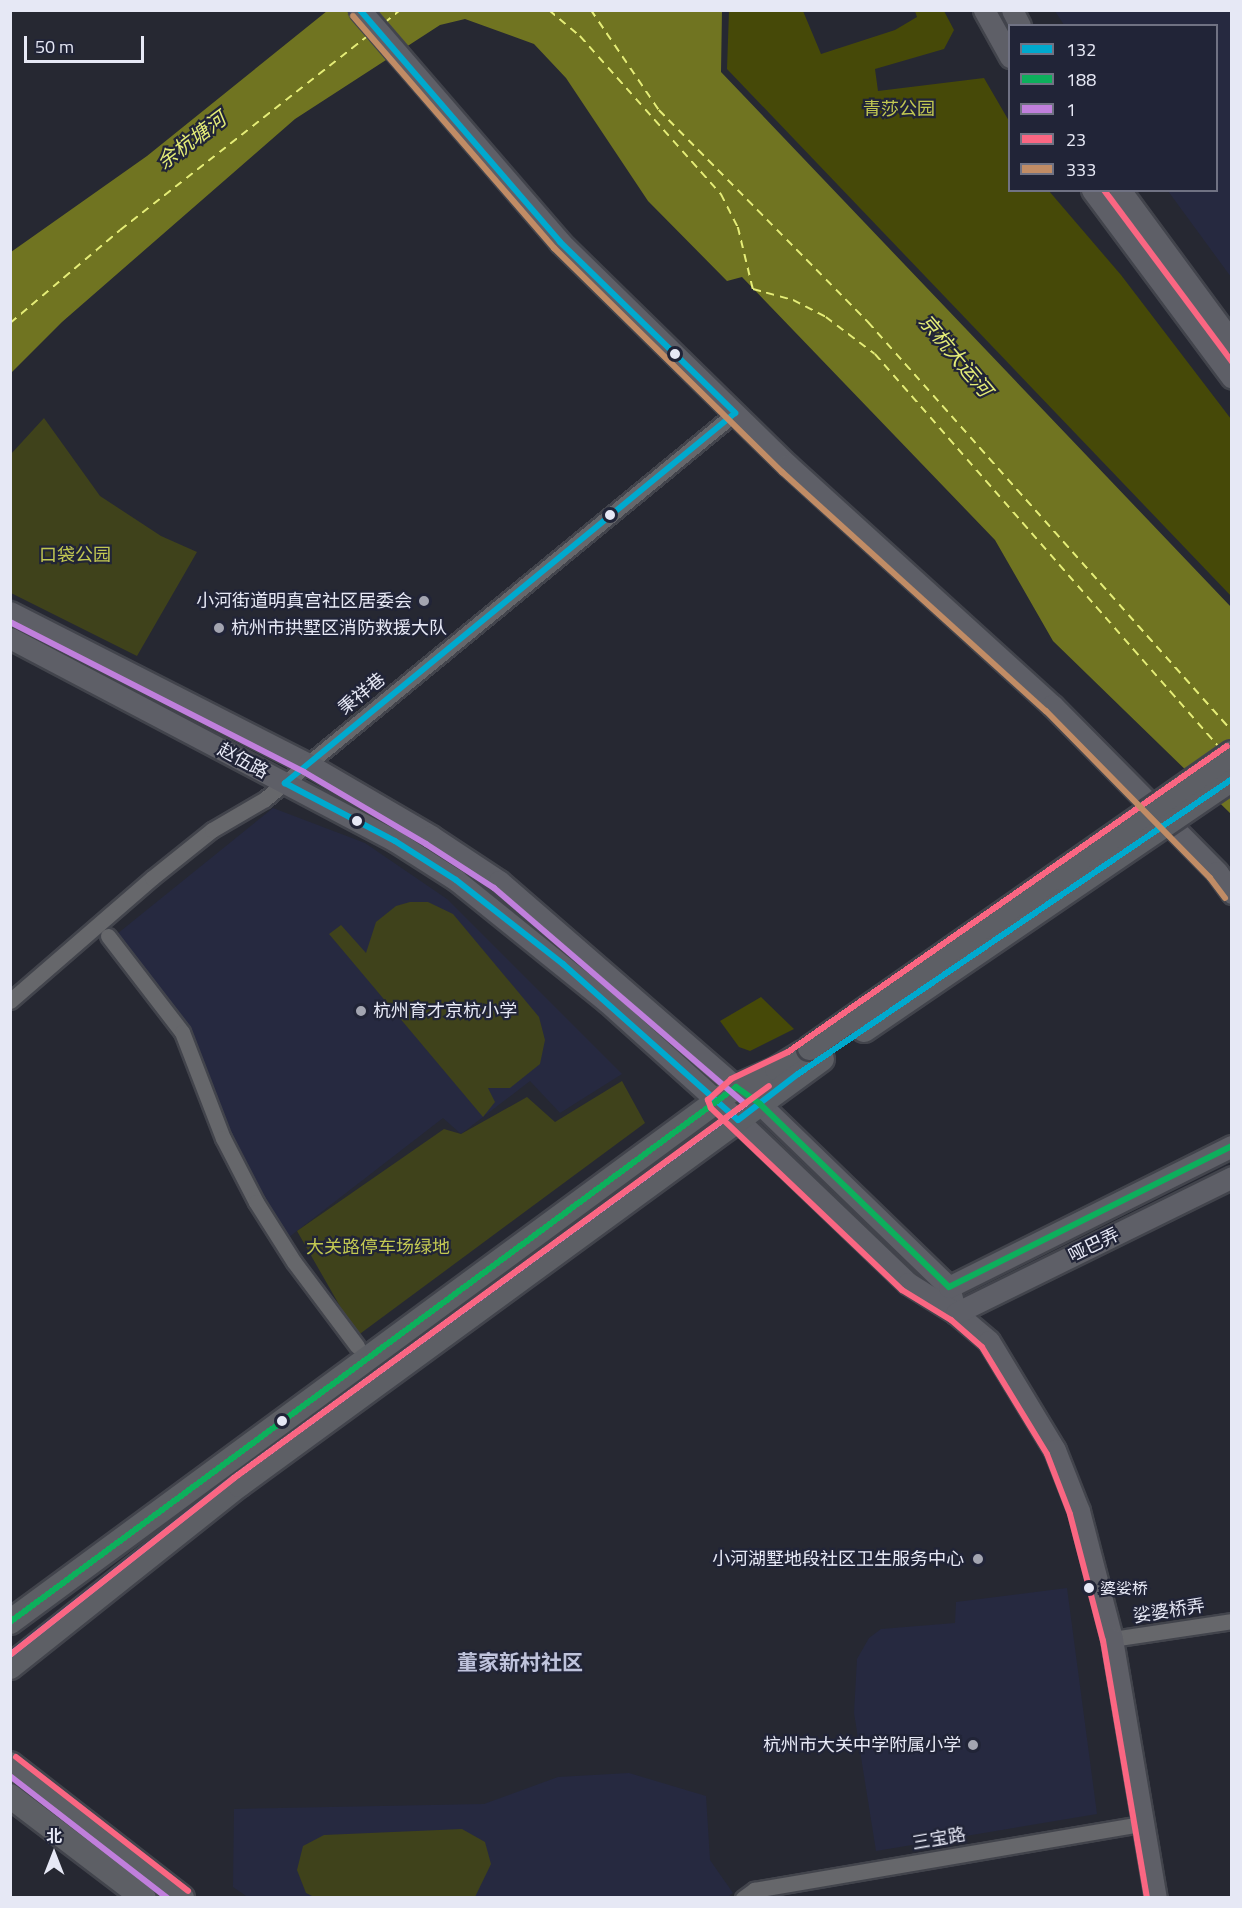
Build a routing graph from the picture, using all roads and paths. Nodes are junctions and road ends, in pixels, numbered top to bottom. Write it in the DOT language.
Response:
graph roads {
  1 [pos="360,10"];
  2 [pos="984,10"];
  3 [pos="1012,10"];
  4 [pos="1019,24"];
  5 [pos="1008,53"];
  6 [pos="1093,192"];
  7 [pos="1121,192"];
  8 [pos="1232,342"];
  9 [pos="1232,378"];
  10 [pos="735,413"];
  11 [pos="10,612"];
  12 [pos="10,638"];
  13 [pos="1232,753"];
  14 [pos="308,764"];
  15 [pos="1232,779"];
  16 [pos="285,783"];
  17 [pos="1232,893"];
  18 [pos="108,936"];
  19 [pos="10,1000"];
  20 [pos="816,1053"];
  21 [pos="727,1094"];
  22 [pos="760,1104"];
  23 [pos="738,1119"];
  24 [pos="1232,1146"];
  25 [pos="1232,1177"];
  26 [pos="949,1287"];
  27 [pos="956,1313"];
  28 [pos="357,1346"];
  29 [pos="1232,1621"];
  30 [pos="10,1622"];
  31 [pos="1112,1639"];
  32 [pos="10,1667"];
  33 [pos="10,1764"];
  34 [pos="10,1796"];
  35 [pos="1144,1823"];
  36 [pos="144,1898"];
  37 [pos="182,1898"];
  38 [pos="743,1898"];
  39 [pos="1156,1898"];
  1 -- 10 [label="main road"];
  2 -- 5 [label="main road"];
  3 -- 4 [label="main road"];
  6 -- 9 [label="main road"];
  7 -- 8 [label="main road"];
  10 -- 14 [label="street, 秉祥巷"];
  10 -- 17 [label="main road"];
  11 -- 14 [label="main road, 赵伍路"];
  12 -- 16 [label="main road, 赵伍路"];
  13 -- 20 [label="main road, bridge"];
  14 -- 16 [label="street, 秉祥巷"];
  14 -- 21 [label="main road, 赵伍路"];
  15 -- 20 [label="main road, bridge"];
  16 -- 19 [label="street, 秉祥巷"];
  16 -- 21 [label="main road, 赵伍路"];
  18 -- 28 [label="street"];
  20 -- 21 [label="main road"];
  20 -- 22 [label="main road"];
  21 -- 22 [label="main road"];
  21 -- 23 [label="main road"];
  21 -- 30 [label="main road"];
  22 -- 23 [label="main road"];
  22 -- 26 [label="main road"];
  23 -- 27 [label="main road"];
  23 -- 32 [label="main road"];
  24 -- 26 [label="main road, 哑巴弄"];
  25 -- 27 [label="main road, 哑巴弄"];
  26 -- 27 [label="main road"];
  27 -- 31 [label="main road"];
  29 -- 31 [label="street, 娑婆桥弄"];
  31 -- 35 [label="main road"];
  33 -- 37 [label="main road"];
  34 -- 36 [label="main road"];
  35 -- 38 [label="street, 三宝路"];
  35 -- 39 [label="main road"];
}
